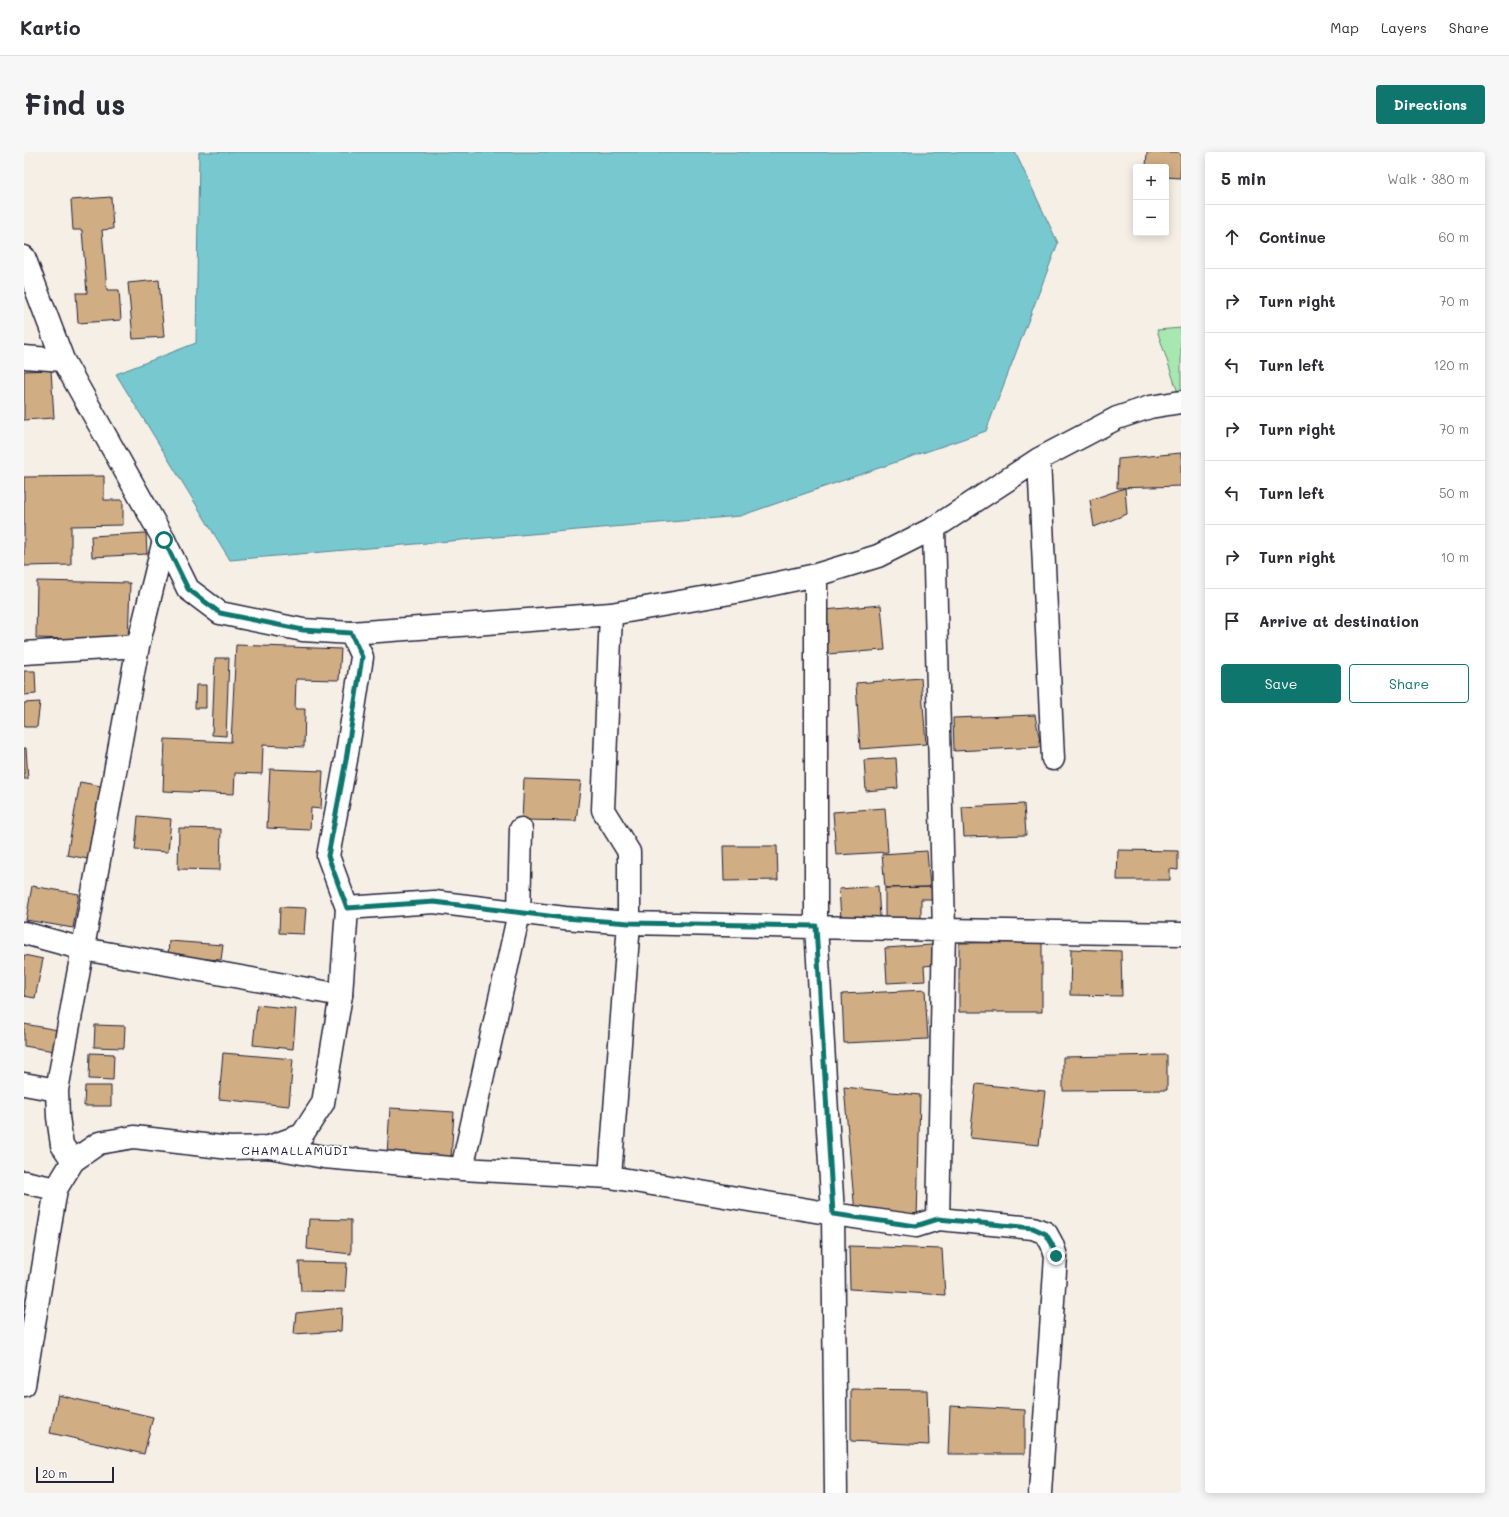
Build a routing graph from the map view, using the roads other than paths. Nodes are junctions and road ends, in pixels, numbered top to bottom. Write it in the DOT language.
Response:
graph roads {
  1 [pos="24,257"];
  2 [pos="24,357"];
  3 [pos="63,360"];
  4 [pos="1181,402"];
  5 [pos="1039,459"];
  6 [pos="934,528"];
  7 [pos="164,540"];
  8 [pos="816,575"];
  9 [pos="610,614"];
  10 [pos="351,633"];
  11 [pos="138,646"];
  12 [pos="24,653"];
  13 [pos="1053,759"];
  14 [pos="521,829"];
  15 [pos="347,908"];
  16 [pos="519,913"];
  17 [pos="629,923"];
  18 [pos="816,926"];
  19 [pos="944,930"];
  20 [pos="24,933"];
  21 [pos="1181,934"];
  22 [pos="83,949"];
  23 [pos="341,995"];
  24 [pos="24,1084"];
  25 [pos="57,1090"];
  26 [pos="269,1147"];
  27 [pos="72,1161"];
  28 [pos="462,1169"];
  29 [pos="610,1177"];
  30 [pos="24,1182"];
  31 [pos="56,1189"];
  32 [pos="833,1214"];
  33 [pos="938,1219"];
  34 [pos="28,1341"];
  35 [pos="24,1385"];
  36 [pos="836,1493"];
  37 [pos="1040,1493"];
  1 -- 3 [label="street"];
  2 -- 3 [label="street"];
  3 -- 7 [label="street"];
  4 -- 5 [label="street"];
  5 -- 6 [label="street"];
  5 -- 13 [label="street"];
  6 -- 8 [label="street"];
  6 -- 19 [label="street"];
  7 -- 10 [label="street"];
  7 -- 11 [label="street"];
  8 -- 9 [label="street"];
  8 -- 18 [label="street"];
  9 -- 10 [label="street"];
  9 -- 17 [label="street"];
  10 -- 15 [label="street"];
  11 -- 12 [label="street"];
  11 -- 22 [label="street"];
  14 -- 16 [label="street"];
  15 -- 16 [label="street"];
  15 -- 23 [label="street"];
  16 -- 17 [label="street"];
  16 -- 28 [label="street"];
  17 -- 18 [label="street"];
  17 -- 29 [label="street"];
  18 -- 19 [label="street"];
  18 -- 32 [label="street"];
  19 -- 21 [label="street"];
  19 -- 33 [label="street"];
  20 -- 22 [label="street"];
  22 -- 23 [label="street"];
  22 -- 25 [label="street"];
  23 -- 26 [label="street"];
  24 -- 25 [label="street"];
  25 -- 27 [label="street"];
  26 -- 27 [label="street"];
  26 -- 28 [label="street"];
  27 -- 31 [label="street"];
  28 -- 29 [label="street"];
  29 -- 32 [label="street"];
  30 -- 31 [label="street"];
  31 -- 34 [label="street"];
  32 -- 33 [label="street"];
  32 -- 36 [label="street"];
  33 -- 37 [label="street"];
  34 -- 35 [label="street"];
}
